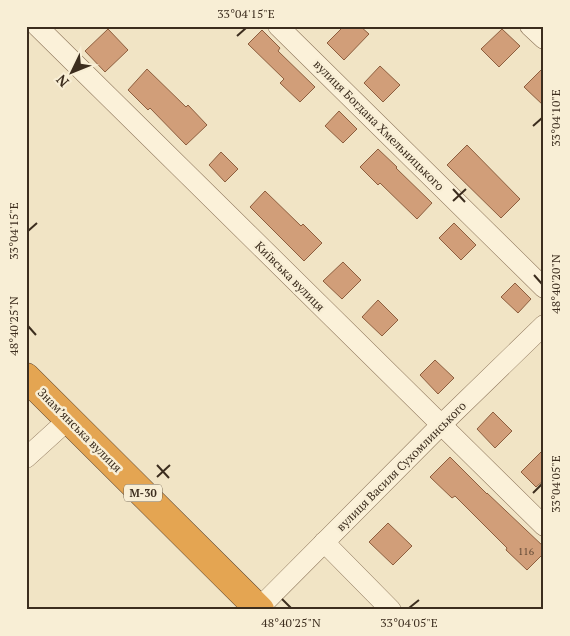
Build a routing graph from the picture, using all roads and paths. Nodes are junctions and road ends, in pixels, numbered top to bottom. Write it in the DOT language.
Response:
graph roads {
  1 [pos="37,26"];
  2 [pos="278,26"];
  3 [pos="530,26"];
  4 [pos="544,39"];
  5 [pos="544,288"];
  6 [pos="544,325"];
  7 [pos="26,376"];
  8 [pos="69,419"];
  9 [pos="441,425"];
  10 [pos="26,458"];
  11 [pos="544,526"];
  12 [pos="324,542"];
  13 [pos="260,609"];
  14 [pos="391,610"];
  1 -- 9 [label="street, Київська вулиця"];
  2 -- 5 [label="street, вулиця Богдана Хмельницького"];
  3 -- 4 [label="street"];
  6 -- 9 [label="street, вулиця Василя Сухомлинського"];
  7 -- 8 [label="highway, Знамʼянська вулиця / М-30"];
  8 -- 10 [label="street"];
  8 -- 13 [label="highway, Знамʼянська вулиця / М-30"];
  9 -- 11 [label="street, Київська вулиця"];
  9 -- 12 [label="street, вулиця Василя Сухомлинського"];
  12 -- 13 [label="street, вулиця Василя Сухомлинського"];
  12 -- 14 [label="street"];
}
